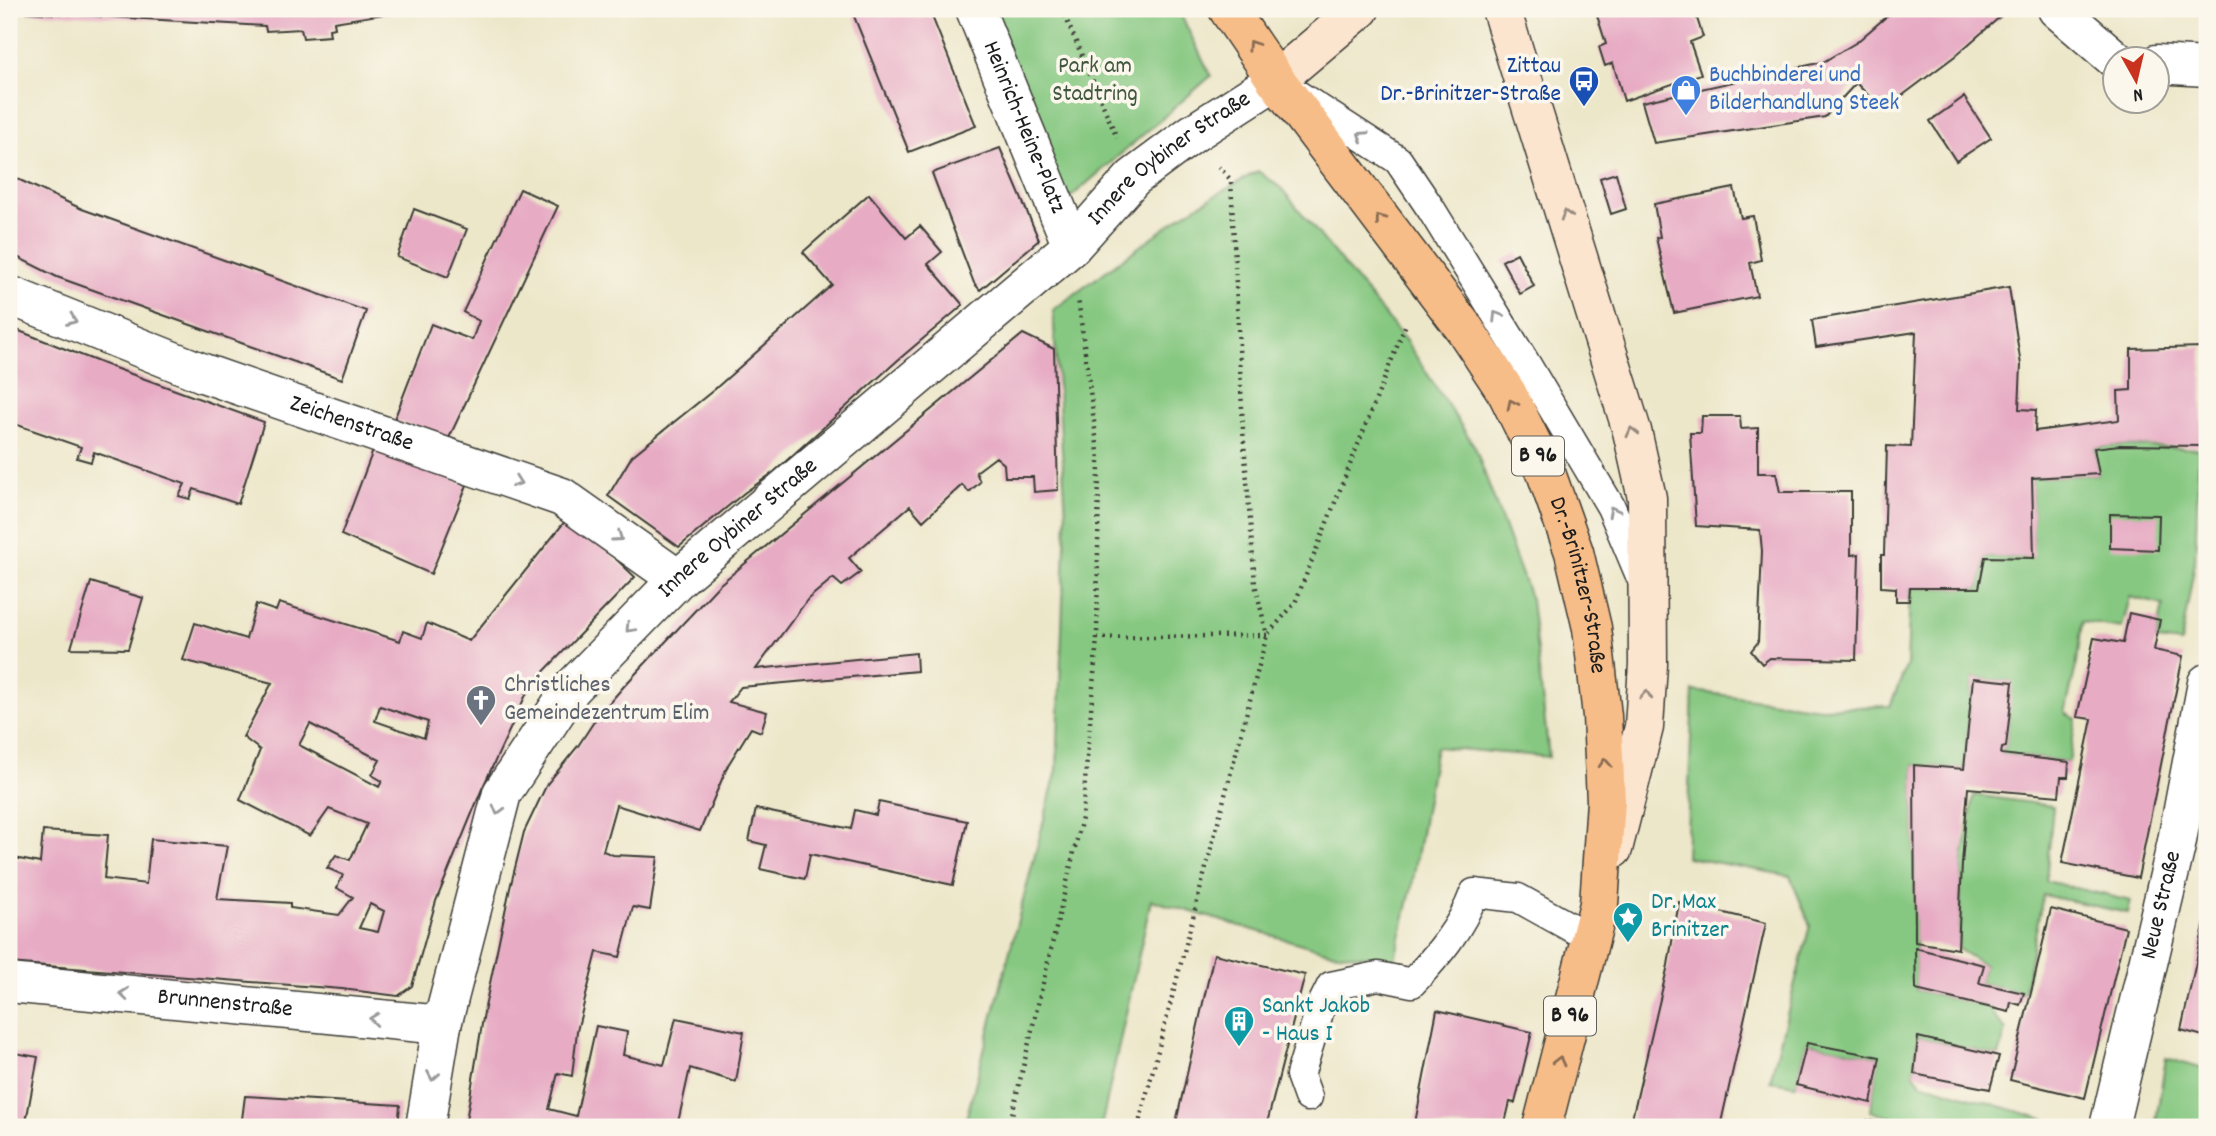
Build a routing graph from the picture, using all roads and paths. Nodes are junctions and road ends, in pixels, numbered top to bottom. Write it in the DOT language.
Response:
graph roads {
  1 [pos="975,9"];
  2 [pos="1062,9"];
  3 [pos="1228,9"];
  4 [pos="1360,9"];
  5 [pos="1501,9"];
  6 [pos="2057,9"];
  7 [pos="2100,46"];
  8 [pos="2170,67"];
  9 [pos="2206,76"];
  10 [pos="1276,80"];
  11 [pos="1192,134"];
  12 [pos="1133,178"];
  13 [pos="1072,246"];
  14 [pos="1425,278"];
  15 [pos="9,295"];
  16 [pos="678,579"];
  17 [pos="1648,597"];
  18 [pos="1267,635"];
  19 [pos="1097,638"];
  20 [pos="2207,683"];
  21 [pos="2192,846"];
  22 [pos="1594,921"];
  23 [pos="9,983"];
  24 [pos="442,1025"];
  25 [pos="1308,1097"];
  26 [pos="425,1127"];
  27 [pos="1010,1127"];
  28 [pos="1138,1127"];
  29 [pos="1542,1127"];
  30 [pos="2109,1127"];
  1 -- 13 [label="street, Heinrich-Heine-Platz"];
  2 -- 12 [label="path"];
  10 -- 3 [label="main road, B 96, one-way"];
  4 -- 10 [label="main road"];
  17 -- 5 [label="main road, one-way"];
  6 -- 7 [label="street"];
  8 -- 9 [label="street"];
  10 -- 11 [label="street, Innere Oybiner Straße"];
  14 -- 10 [label="main road, Dr.-Brinitzer-Straße / B 96, one-way"];
  17 -- 10 [label="lane, one-way"];
  11 -- 12 [label="street, Innere Oybiner Straße"];
  11 -- 18 [label="path"];
  12 -- 13 [label="street, Innere Oybiner Straße"];
  13 -- 16 [label="street, Innere Oybiner Straße"];
  13 -- 19 [label="path"];
  14 -- 18 [label="path"];
  22 -- 14 [label="main road, Dr.-Brinitzer-Straße / B 96, one-way"];
  15 -- 16 [label="street, Zeichenstraße, one-way"];
  16 -- 24 [label="street, Innere Oybiner Straße, one-way"];
  22 -- 17 [label="main road, one-way"];
  18 -- 19 [label="path"];
  18 -- 28 [label="path"];
  19 -- 27 [label="path"];
  20 -- 21 [label="street, Neue Straße"];
  21 -- 30 [label="street, Neue Straße"];
  22 -- 25 [label="lane"];
  29 -- 22 [label="main road, Dr.-Brinitzer-Straße / B 96, one-way"];
  24 -- 23 [label="street, Brunnenstraße, one-way"];
  24 -- 26 [label="street, Innere Oybiner Straße, one-way"];
}
